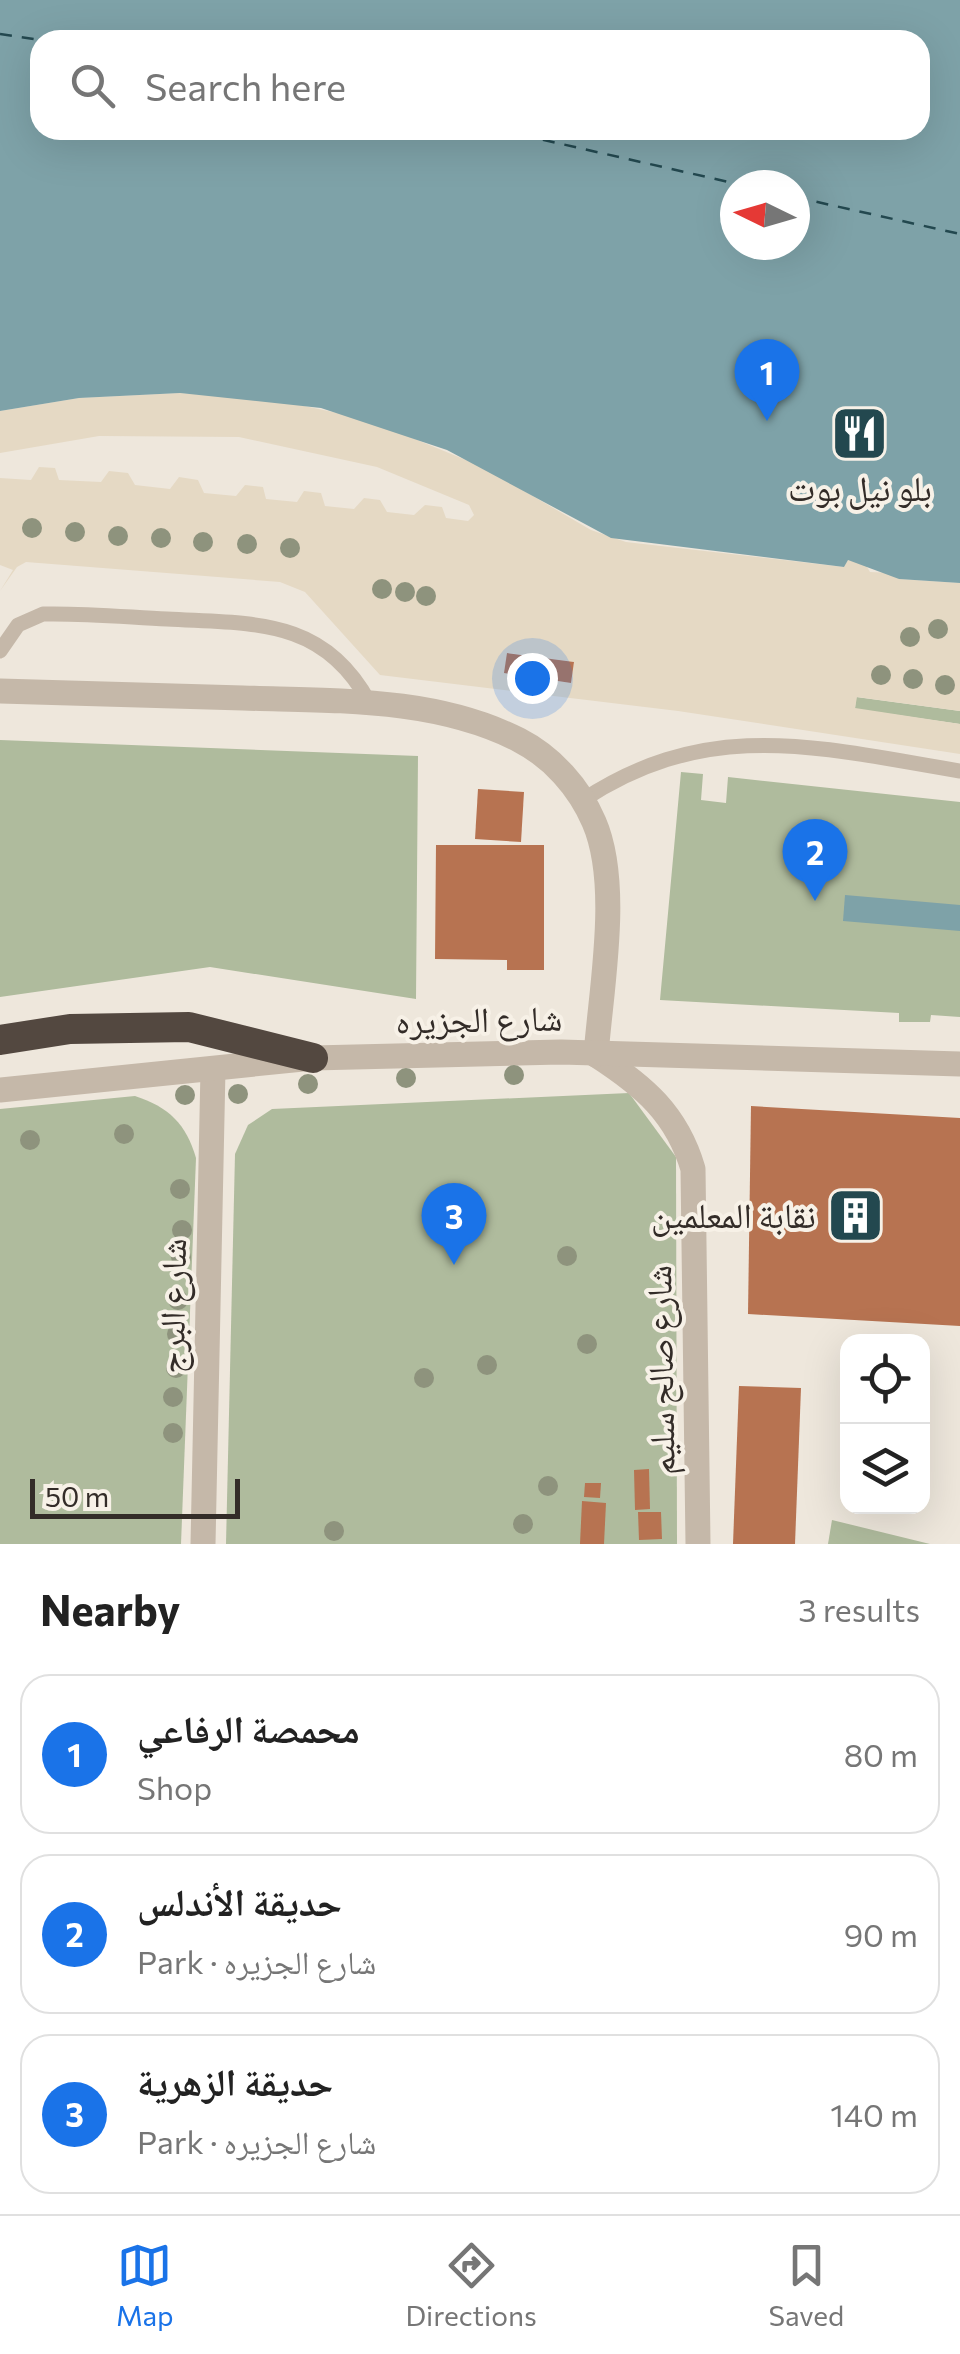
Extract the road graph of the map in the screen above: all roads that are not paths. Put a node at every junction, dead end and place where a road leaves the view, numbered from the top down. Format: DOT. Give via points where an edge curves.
graph roads {
  1 [pos="0,650"];
  2 [pos="0,691"];
  3 [pos="369,702"];
  4 [pos="960,771"];
  5 [pos="583,800"];
  6 [pos="0,1040"];
  7 [pos="596,1055"];
  8 [pos="313,1058"];
  9 [pos="960,1064"];
  10 [pos="214,1069"];
  11 [pos="0,1090"];
  12 [pos="203,1544"];
  13 [pos="698,1544"];
  1 -- 3 [label="lane" via="18,625 43,614 272,626 324,648"];
  2 -- 3 [label="street"];
  3 -- 5 [label="street" via="448,716 517,739 553,764"];
  4 -- 5 [label="lane" via="801,745 721,745 639,768"];
  5 -- 7 [label="street" via="606,872"];
  6 -- 8 [label="highway" via="70,1029 189,1026"];
  7 -- 8 [label="street, شارع الجزيره"];
  7 -- 9 [label="street, شارع الجزيره"];
  7 -- 13 [label="street, شارع صالح سليم" via="662,1106 683,1135 694,1169"];
  8 -- 10 [label="street, شارع الجزيره"];
  10 -- 11 [label="street, شارع الجزيره"];
  10 -- 12 [label="street, شارع البرج"];
}
